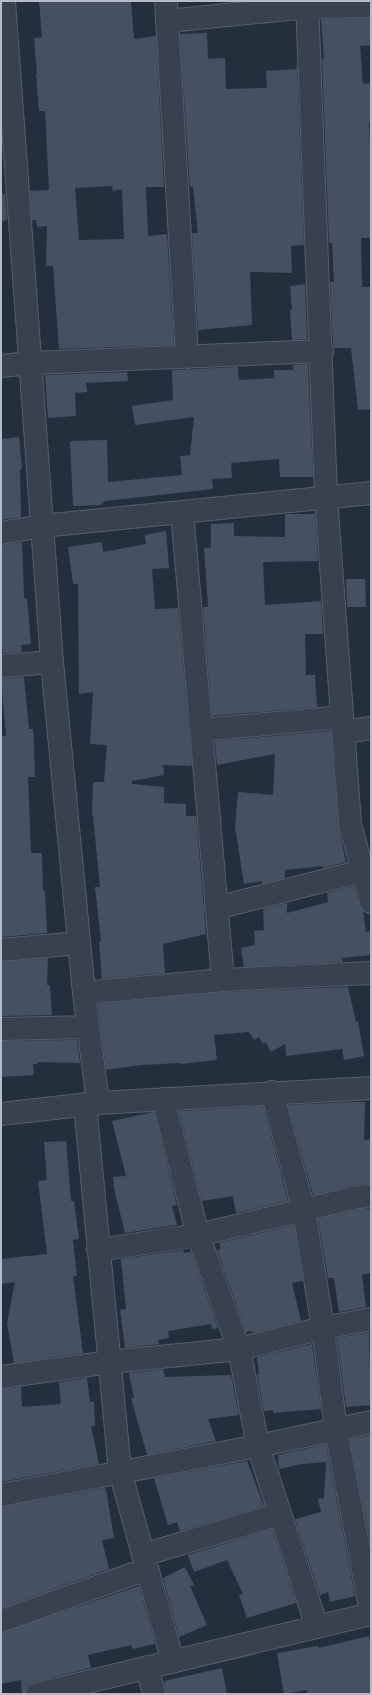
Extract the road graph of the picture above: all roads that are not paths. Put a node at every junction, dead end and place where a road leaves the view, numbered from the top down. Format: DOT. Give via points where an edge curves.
graph roads {
  1 [pos="4,1"];
  2 [pos="307,4"];
  3 [pos="371,6"];
  4 [pos="166,11"];
  5 [pos="322,351"];
  6 [pos="187,357"];
  7 [pos="31,363"];
  8 [pos="1,366"];
  9 [pos="371,493"];
  10 [pos="326,498"];
  11 [pos="182,512"];
  12 [pos="42,526"];
  13 [pos="1,533"];
  14 [pos="52,662"];
  15 [pos="1,666"];
  16 [pos="343,724"];
  17 [pos="371,728"];
  18 [pos="201,730"];
  19 [pos="367,870"];
  20 [pos="371,902"];
  21 [pos="216,908"];
  22 [pos="79,943"];
  23 [pos="1,950"];
  24 [pos="371,973"];
  25 [pos="223,980"];
  26 [pos="84,993"];
  27 [pos="88,1027"];
  28 [pos="1,1029"];
  29 [pos="371,1088"];
  30 [pos="272,1092"];
  31 [pos="163,1099"];
  32 [pos="91,1104"];
  33 [pos="1,1114"];
  34 [pos="371,1196"];
  35 [pos="304,1210"];
  36 [pos="198,1235"];
  37 [pos="98,1250"];
  38 [pos="371,1319"];
  39 [pos="323,1328"];
  40 [pos="239,1349"];
  41 [pos="110,1362"];
  42 [pos="1,1376"];
  43 [pos="371,1422"];
  44 [pos="336,1430"];
  45 [pos="258,1446"];
  46 [pos="120,1471"];
  47 [pos="1,1495"];
  48 [pos="280,1514"];
  49 [pos="145,1562"];
  50 [pos="371,1613"];
  51 [pos="1,1621"];
  52 [pos="317,1627"];
  53 [pos="173,1662"];
  54 [pos="147,1667"];
  55 [pos="97,1687"];
  56 [pos="37,1694"];
  57 [pos="154,1694"];
  1 -- 7 [label="street"];
  2 -- 3 [label="street"];
  2 -- 4 [label="street"];
  2 -- 5 [label="street"];
  4 -- 6 [label="street"];
  5 -- 6 [label="street"];
  5 -- 10 [label="street"];
  6 -- 7 [label="street"];
  7 -- 8 [label="street"];
  7 -- 12 [label="street"];
  9 -- 10 [label="street"];
  10 -- 11 [label="street"];
  10 -- 16 [label="street"];
  11 -- 12 [label="street"];
  11 -- 18 [label="street"];
  12 -- 13 [label="street"];
  12 -- 14 [label="street"];
  14 -- 15 [label="street"];
  14 -- 22 [label="street"];
  16 -- 17 [label="street"];
  16 -- 18 [label="street"];
  16 -- 19 [label="street" via="350,824"];
  18 -- 21 [label="street"];
  19 -- 20 [label="street"];
  19 -- 21 [label="street"];
  21 -- 25 [label="street"];
  22 -- 23 [label="street"];
  22 -- 26 [label="street"];
  24 -- 25 [label="street"];
  25 -- 26 [label="street"];
  26 -- 27 [label="street"];
  27 -- 28 [label="street"];
  27 -- 32 [label="street"];
  29 -- 30 [label="street"];
  30 -- 31 [label="street"];
  30 -- 35 [label="street"];
  31 -- 32 [label="street"];
  31 -- 36 [label="street"];
  32 -- 33 [label="street"];
  32 -- 37 [label="street"];
  34 -- 35 [label="street"];
  35 -- 36 [label="street"];
  35 -- 39 [label="street"];
  36 -- 37 [label="street"];
  36 -- 40 [label="street"];
  37 -- 41 [label="street"];
  38 -- 39 [label="street"];
  39 -- 40 [label="street"];
  39 -- 44 [label="street"];
  40 -- 41 [label="street"];
  40 -- 45 [label="street"];
  41 -- 42 [label="street"];
  41 -- 46 [label="street"];
  43 -- 44 [label="street"];
  44 -- 45 [label="street"];
  44 -- 50 [label="street"];
  45 -- 46 [label="street"];
  45 -- 48 [label="street"];
  46 -- 47 [label="street"];
  46 -- 49 [label="street"];
  48 -- 49 [label="street"];
  48 -- 52 [label="street"];
  49 -- 51 [label="street"];
  49 -- 53 [label="street"];
  50 -- 52 [label="street"];
  52 -- 53 [label="street"];
  53 -- 54 [label="street"];
  54 -- 55 [label="street"];
  54 -- 57 [label="street"];
  55 -- 56 [label="street"];
}
